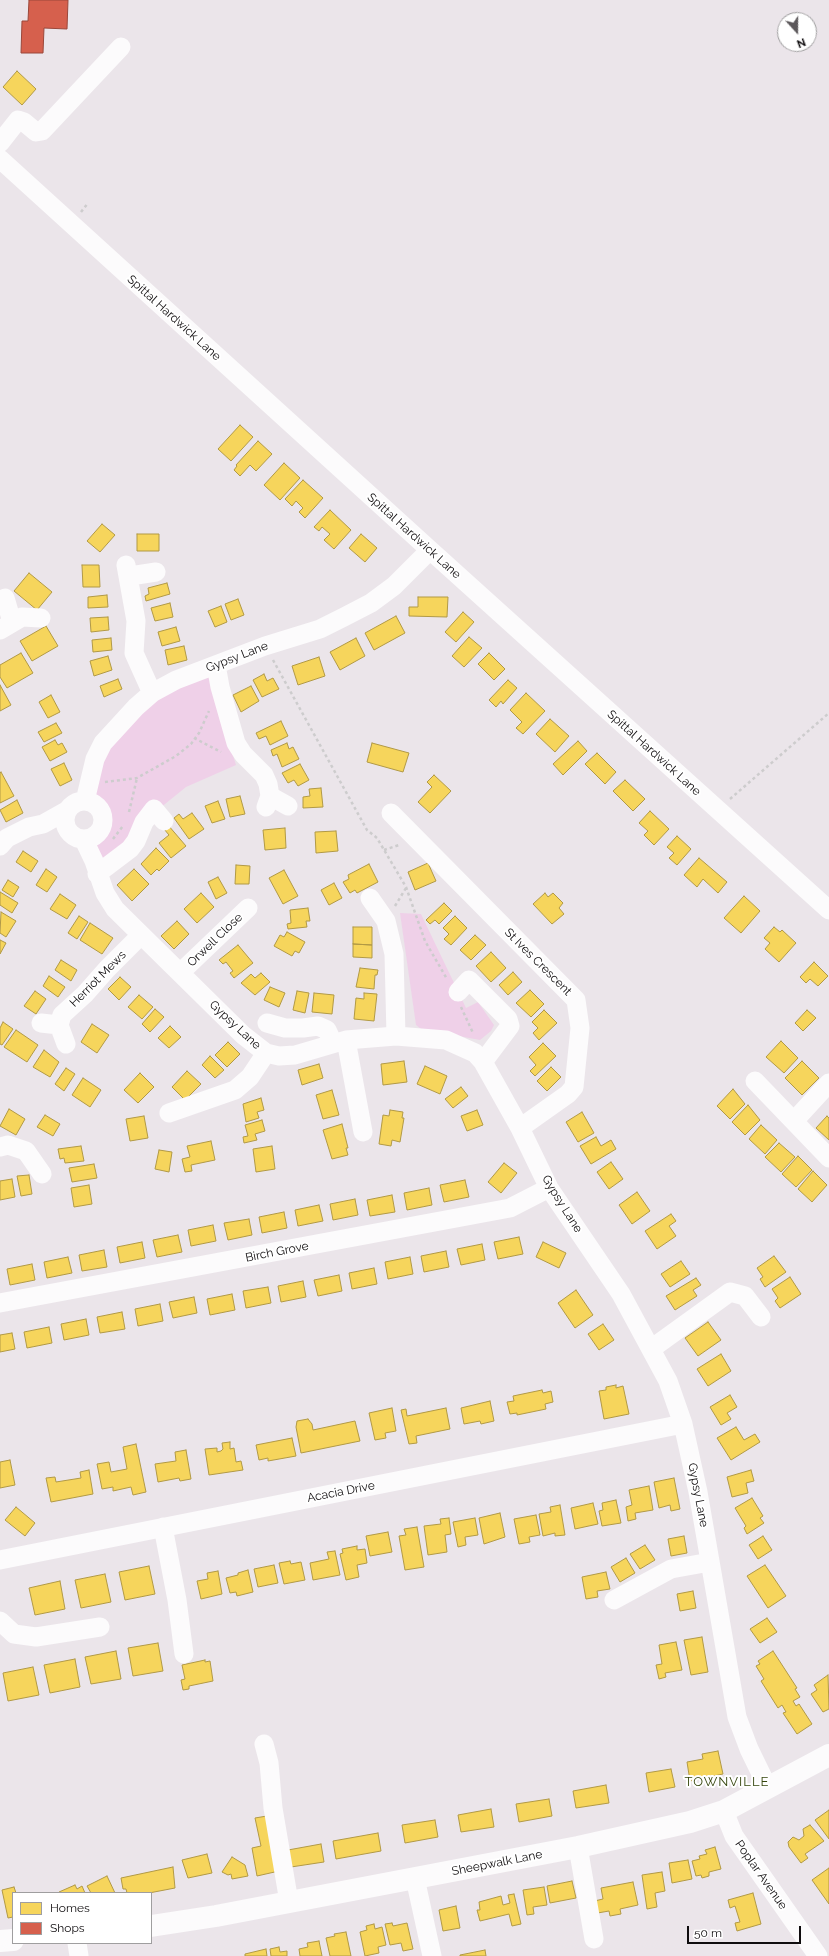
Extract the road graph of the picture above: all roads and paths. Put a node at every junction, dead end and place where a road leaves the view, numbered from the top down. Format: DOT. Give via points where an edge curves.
graph roads {
  1 [pos="120,47"];
  2 [pos="0,143"];
  3 [pos="0,159"];
  4 [pos="430,550"];
  5 [pos="156,572"];
  6 [pos="5,598"];
  7 [pos="41,618"];
  8 [pos="6,626"];
  9 [pos="265,646"];
  10 [pos="216,665"];
  11 [pos="222,693"];
  12 [pos="152,694"];
  13 [pos="829,713"];
  14 [pos="194,738"];
  15 [pos="241,751"];
  16 [pos="137,778"];
  17 [pos="87,792"];
  18 [pos="724,804"];
  19 [pos="288,806"];
  20 [pos="391,813"];
  21 [pos="128,816"];
  22 [pos="67,818"];
  23 [pos="164,821"];
  24 [pos="125,822"];
  25 [pos="2,838"];
  26 [pos="94,852"];
  27 [pos="370,898"];
  28 [pos="248,908"];
  29 [pos="829,910"];
  30 [pos="141,935"];
  31 [pos="181,972"];
  32 [pos="455,991"];
  33 [pos="267,1023"];
  34 [pos="396,1036"];
  35 [pos="340,1042"];
  36 [pos="66,1044"];
  37 [pos="266,1053"];
  38 [pos="479,1057"];
  39 [pos="755,1081"];
  40 [pos="829,1083"];
  41 [pos="169,1113"];
  42 [pos="794,1121"];
  43 [pos="520,1128"];
  44 [pos="363,1132"];
  45 [pos="0,1147"];
  46 [pos="829,1158"];
  47 [pos="42,1174"];
  48 [pos="549,1188"];
  49 [pos="0,1303"];
  50 [pos="761,1317"];
  51 [pos="651,1349"];
  52 [pos="683,1424"];
  53 [pos="163,1527"];
  54 [pos="0,1560"];
  55 [pos="710,1562"];
  56 [pos="614,1600"];
  57 [pos="0,1621"];
  58 [pos="100,1627"];
  59 [pos="184,1654"];
  60 [pos="264,1744"];
  61 [pos="829,1756"];
  62 [pos="768,1788"];
  63 [pos="724,1811"];
  64 [pos="578,1847"];
  65 [pos="415,1878"];
  66 [pos="289,1902"];
  67 [pos="152,1926"];
  68 [pos="594,1939"];
  69 [pos="12,1940"];
  70 [pos="0,1941"];
  71 [pos="77,1944"];
  72 [pos="79,1956"];
  73 [pos="432,1956"];
  74 [pos="818,1956"];
  1 -- 2 [label="street" via="42,131 36,132 18,120"];
  3 -- 4 [label="street, Spittal Hardwick Lane"];
  4 -- 9 [label="street, Gypsy Lane" via="394,586 371,603 320,629"];
  4 -- 29 [label="street, Spittal Hardwick Lane"];
  5 -- 12 [label="street" via="128,570 136,621 134,653"];
  6 -- 8 [label="street"];
  7 -- 8 [label="street" via="22,618"];
  9 -- 10 [label="street, Gypsy Lane"];
  9 -- 32 [label="path" via="367,830 377,838 406,888 425,941"];
  10 -- 11 [label="street"];
  10 -- 12 [label="street, Gypsy Lane" via="176,680"];
  11 -- 14 [label="path" via="212,703"];
  11 -- 15 [label="street" via="236,743"];
  12 -- 17 [label="street, Gypsy Lane" via="136,707 103,743 95,759"];
  13 -- 18 [label="path"];
  14 -- 15 [label="path" via="224,753"];
  14 -- 16 [label="path" via="176,756"];
  15 -- 19 [label="street" via="264,775 268,784 268,802"];
  16 -- 17 [label="path"];
  16 -- 21 [label="path"];
  17 -- 22 [label="street" via="73,805"];
  17 -- 26 [label="street" via="103,816 103,826"];
  20 -- 43 [label="street, St Ives Crescent" via="576,1000 580,1028 574,1087"];
  22 -- 25 [label="street" via="30,827"];
  22 -- 26 [label="street" via="73,836"];
  23 -- 26 [label="street" via="154,810 144,822 130,849"];
  24 -- 26 [label="path" via="110,842"];
  26 -- 30 [label="street, Gypsy Lane" via="104,892 115,909"];
  27 -- 34 [label="street" via="386,921 394,954"];
  28 -- 31 [label="street, Orwell Close"];
  30 -- 31 [label="street, Gypsy Lane"];
  30 -- 36 [label="street, Herriot Mews" via="85,994 50,1024"];
  31 -- 37 [label="street, Gypsy Lane" via="243,1035"];
  32 -- 38 [label="path" via="473,1032"];
  32 -- 38 [label="street" via="469,980 508,1019 510,1026"];
  33 -- 35 [label="street" via="286,1028 318,1026 327,1030"];
  34 -- 35 [label="street, Gypsy Lane"];
  34 -- 38 [label="street, Gypsy Lane" via="446,1040"];
  35 -- 37 [label="street, Gypsy Lane" via="295,1055 279,1056"];
  35 -- 44 [label="street"];
  37 -- 41 [label="street" via="250,1077 235,1090"];
  38 -- 43 [label="street, Gypsy Lane"];
  39 -- 42 [label="street"];
  40 -- 42 [label="street"];
  42 -- 46 [label="street"];
  43 -- 48 [label="street, Gypsy Lane"];
  45 -- 47 [label="street" via="8,1145 26,1151"];
  48 -- 49 [label="street, Birch Grove" via="510,1208"];
  48 -- 51 [label="street, Gypsy Lane" via="621,1294"];
  50 -- 51 [label="street" via="745,1296 730,1292"];
  51 -- 52 [label="street, Gypsy Lane" via="668,1381"];
  52 -- 53 [label="street, Acacia Drive"];
  52 -- 55 [label="street, Gypsy Lane"];
  53 -- 54 [label="street, Acacia Drive"];
  53 -- 59 [label="street"];
  55 -- 56 [label="street" via="671,1570"];
  55 -- 62 [label="street, Gypsy Lane" via="737,1717"];
  57 -- 58 [label="street" via="14,1634 36,1637"];
  60 -- 66 [label="street"];
  61 -- 62 [label="main road, Sheepwalk Lane"];
  62 -- 63 [label="main road, Sheepwalk Lane"];
  63 -- 64 [label="main road, Sheepwalk Lane" via="690,1822"];
  63 -- 74 [label="street, Poplar Avenue" via="734,1836"];
  64 -- 65 [label="main road, Sheepwalk Lane"];
  64 -- 68 [label="street"];
  65 -- 66 [label="main road, Sheepwalk Lane"];
  65 -- 73 [label="street"];
  66 -- 67 [label="main road, Sheepwalk Lane"];
  69 -- 70 [label="main road"];
  71 -- 72 [label="street"];
}
